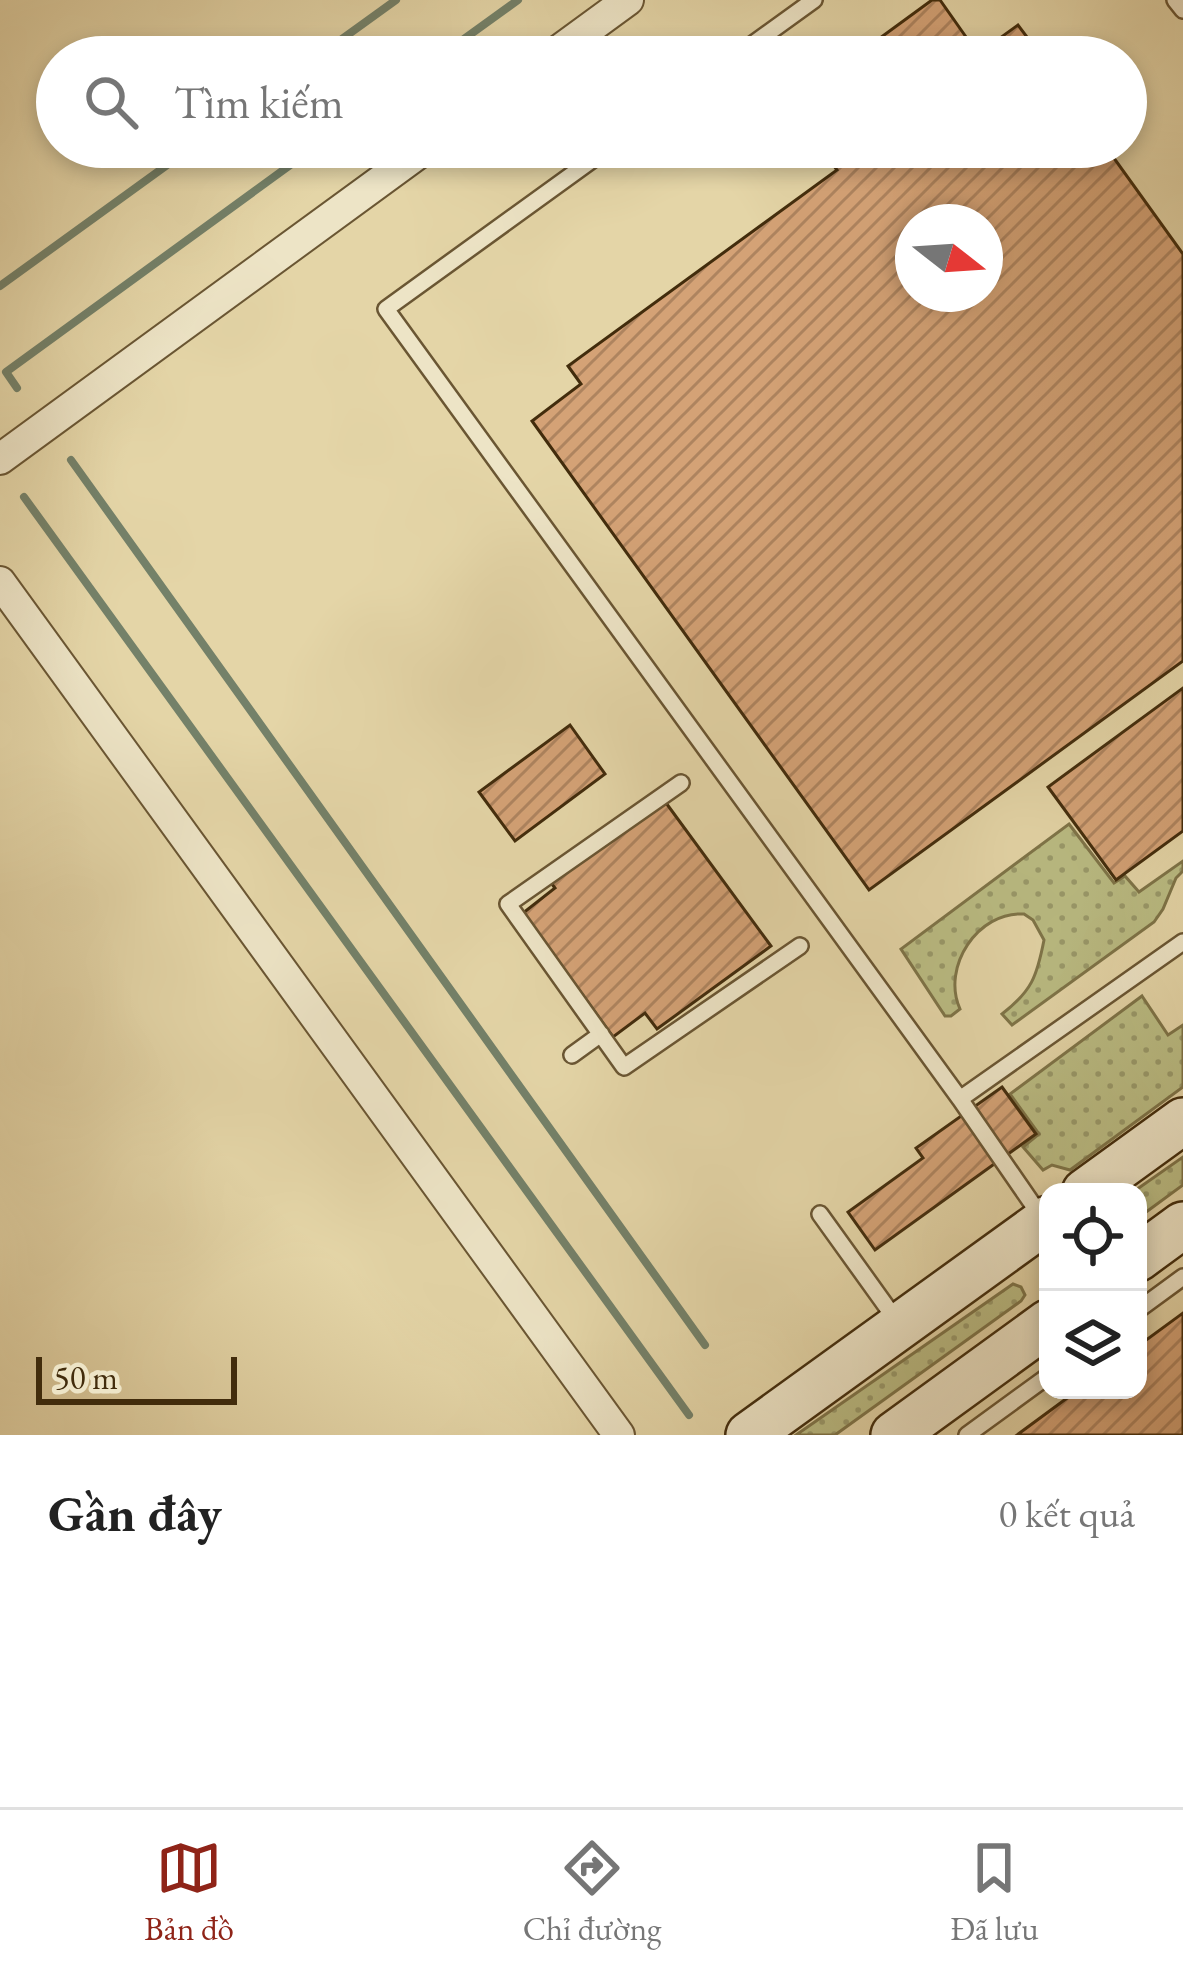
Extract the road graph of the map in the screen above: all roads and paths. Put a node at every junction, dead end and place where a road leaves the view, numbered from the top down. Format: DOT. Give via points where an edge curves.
graph roads {
  1 [pos="628,0"];
  2 [pos="814,0"];
  3 [pos="1175,0"];
  4 [pos="1183,10"];
  5 [pos="579,36"];
  6 [pos="764,36"];
  7 [pos="398,168"];
  8 [pos="581,168"];
  9 [pos="0,459"];
  10 [pos="0,582"];
  11 [pos="681,783"];
  12 [pos="1183,941"];
  13 [pos="800,946"];
  14 [pos="601,1034"];
  15 [pos="572,1054"];
  16 [pos="960,1100"];
  17 [pos="1183,1121"];
  18 [pos="1097,1183"];
  19 [pos="1039,1211"];
  20 [pos="820,1214"];
  21 [pos="1183,1226"];
  22 [pos="1039,1228"];
  23 [pos="1147,1252"];
  24 [pos="1183,1277"];
  25 [pos="1147,1303"];
  26 [pos="900,1326"];
  27 [pos="1039,1330"];
  28 [pos="1039,1383"];
  29 [pos="619,1435"];
  30 [pos="749,1435"];
  31 [pos="894,1435"];
  32 [pos="967,1435"];
  1 -- 5 [label="street"];
  2 -- 6 [label="lane"];
  3 -- 4 [label="lane"];
  7 -- 9 [label="street"];
  8 -- 16 [label="lane" via="386,309"];
  10 -- 29 [label="street"];
  11 -- 14 [label="lane" via="508,904"];
  12 -- 16 [label="lane"];
  13 -- 14 [label="lane" via="624,1067"];
  14 -- 15 [label="lane"];
  16 -- 19 [label="lane"];
  17 -- 18 [label="street"];
  20 -- 26 [label="lane"];
  21 -- 23 [label="street"];
  22 -- 26 [label="street"];
  24 -- 25 [label="lane"];
  26 -- 30 [label="street"];
  27 -- 31 [label="street"];
  28 -- 32 [label="lane"];
}
